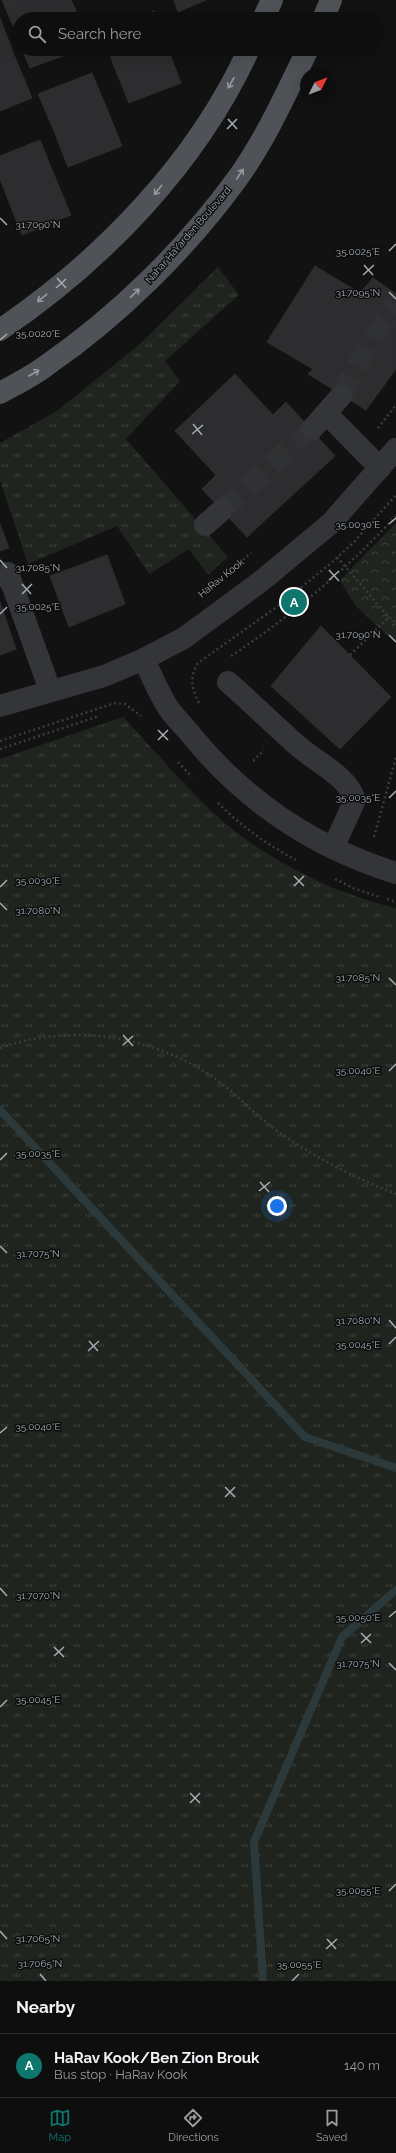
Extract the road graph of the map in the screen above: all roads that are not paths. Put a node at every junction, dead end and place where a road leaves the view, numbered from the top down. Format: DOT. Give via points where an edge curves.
graph roads {
  1 [pos="272,0"];
  2 [pos="331,0"];
  3 [pos="266,12"];
  4 [pos="326,12"];
  5 [pos="245,56"];
  6 [pos="305,56"];
  7 [pos="0,330"];
  8 [pos="0,393"];
  9 [pos="341,396"];
  10 [pos="396,449"];
  11 [pos="380,468"];
  12 [pos="222,510"];
  13 [pos="205,525"];
  14 [pos="0,576"];
  15 [pos="144,660"];
  16 [pos="228,682"];
  17 [pos="50,690"];
  18 [pos="0,706"];
  19 [pos="333,848"];
  20 [pos="396,873"];
  1 -- 3 [label="main road"];
  2 -- 4 [label="main road"];
  5 -- 7 [label="main road, one-way" via="189,152 148,202 88,260"];
  8 -- 6 [label="main road, Nahar HaYarden Boulevard, one-way" via="46,366 98,328 147,282 198,227 237,179 271,126"];
  9 -- 11 [label="street" via="319,421 360,449"];
  10 -- 11 [label="street"];
  11 -- 15 [label="street" via="331,523 265,578 184,638"];
  12 -- 13 [label="street"];
  14 -- 17 [label="street" via="8,573"];
  15 -- 17 [label="street" via="104,676"];
  15 -- 19 [label="street" via="167,706 209,755 252,798 305,834"];
  16 -- 19 [label="street" via="298,746 345,782 352,791 355,800"];
  17 -- 18 [label="street"];
  19 -- 20 [label="street" via="364,863"];
}
